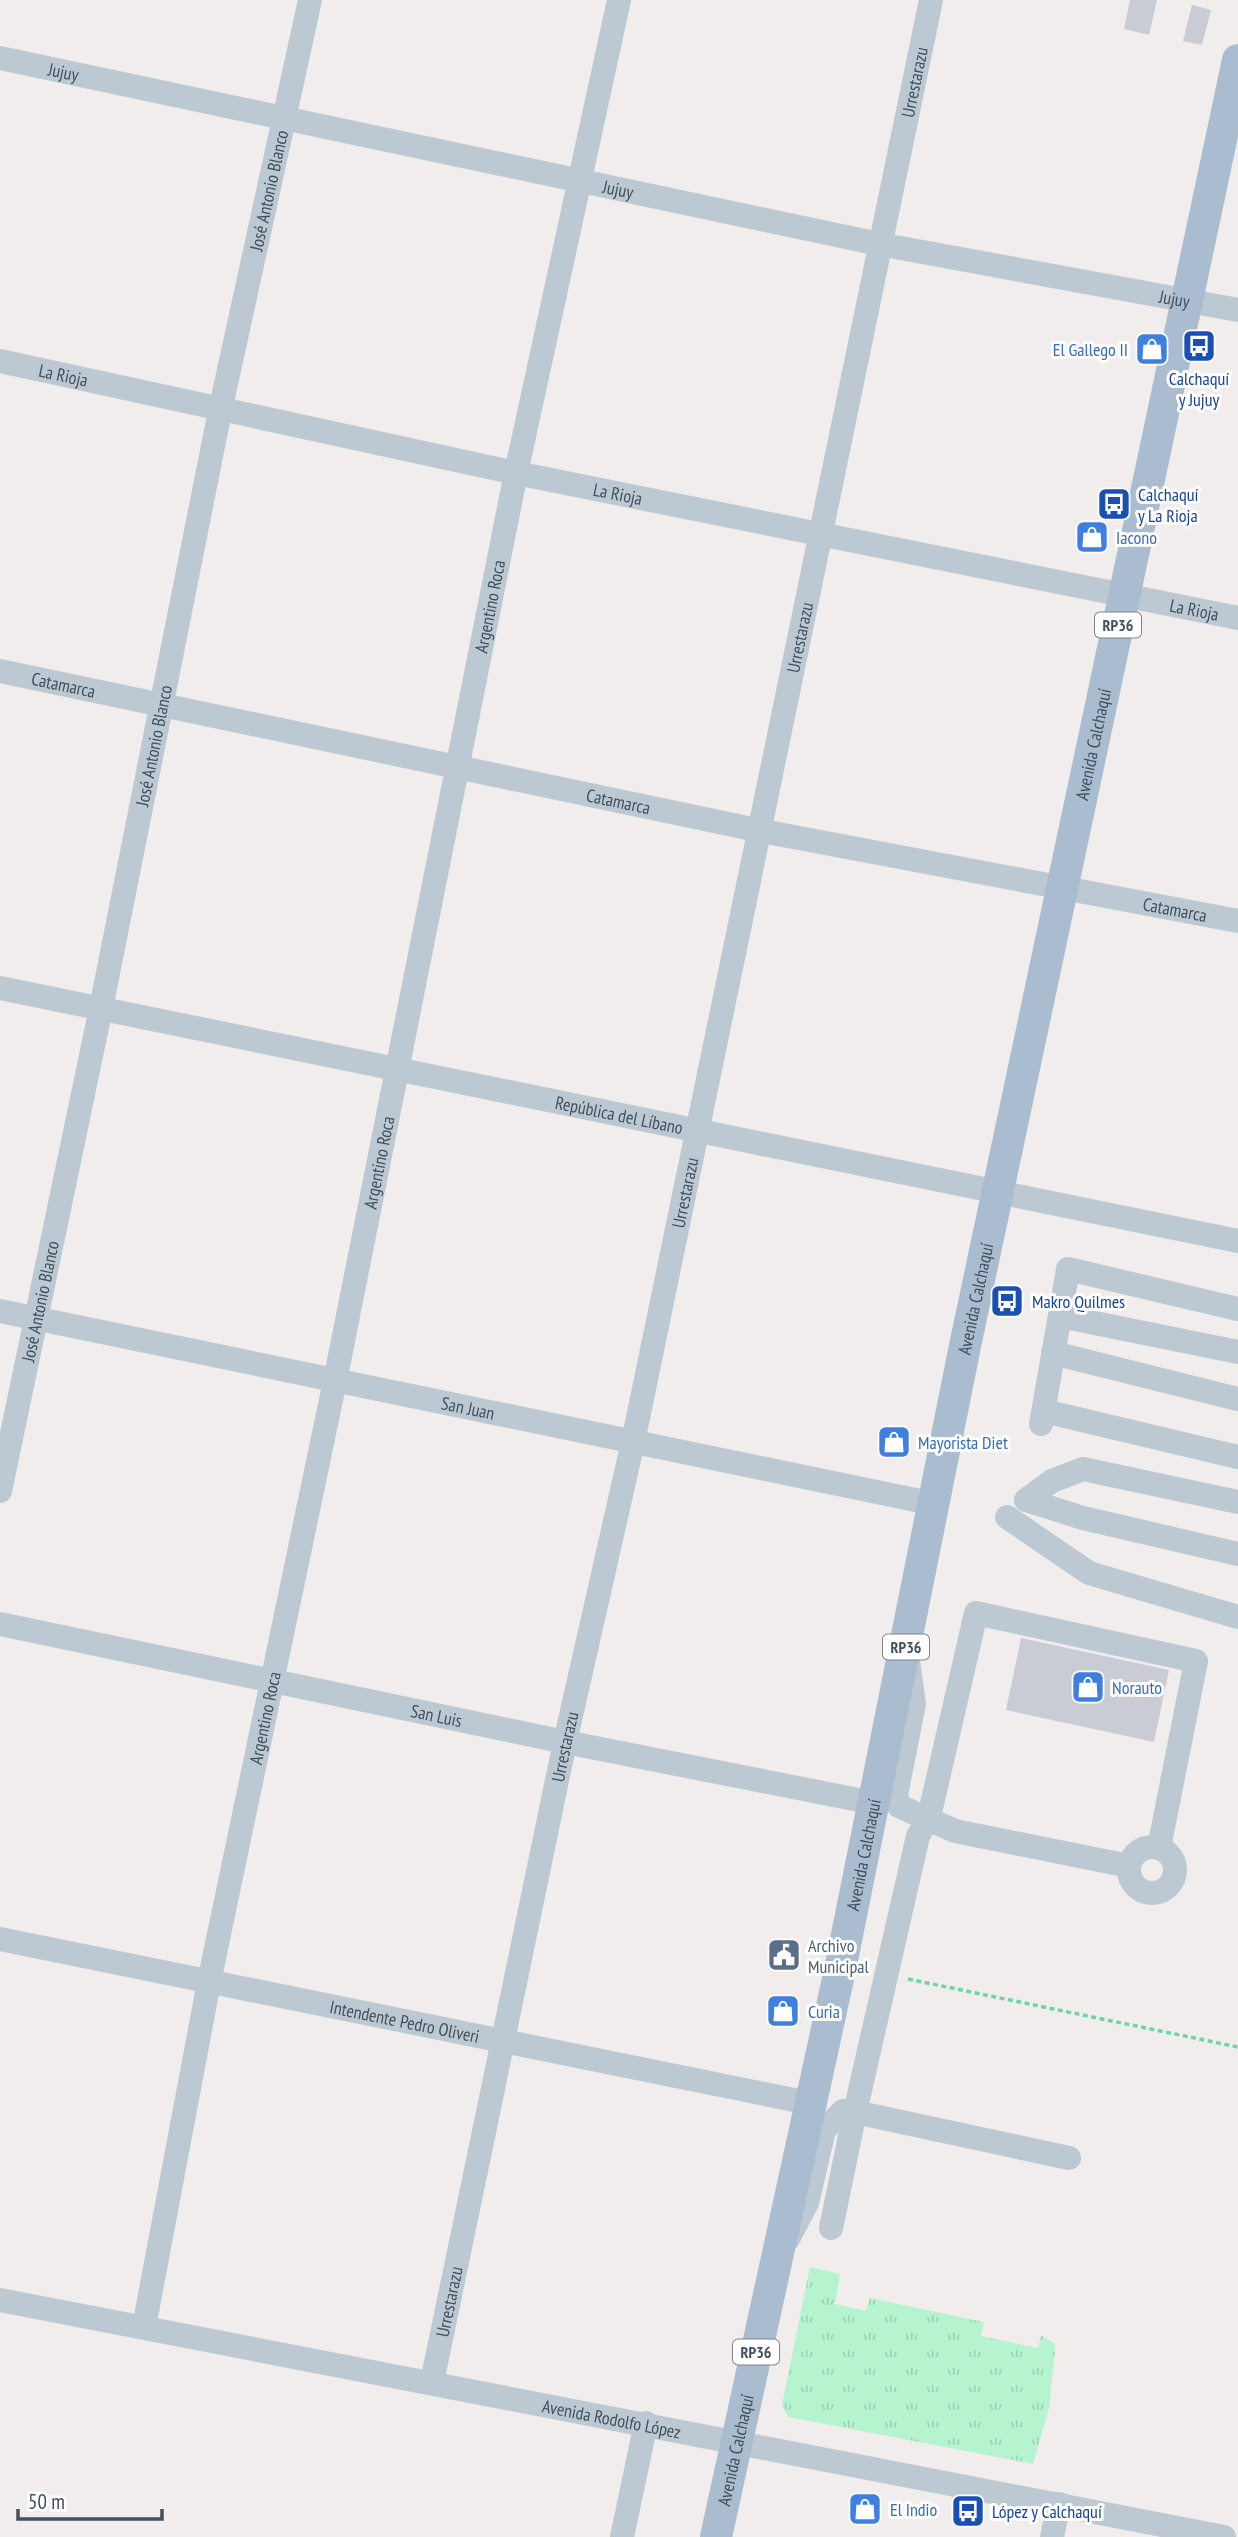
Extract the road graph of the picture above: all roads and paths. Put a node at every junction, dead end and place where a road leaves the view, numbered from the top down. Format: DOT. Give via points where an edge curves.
graph roads {
  1 [pos="310,0"];
  2 [pos="619,0"];
  3 [pos="931,0"];
  4 [pos="0,58"];
  5 [pos="1238,60"];
  6 [pos="286,118"];
  7 [pos="580,180"];
  8 [pos="880,244"];
  9 [pos="1188,302"];
  10 [pos="1238,310"];
  11 [pos="0,361"];
  12 [pos="220,411"];
  13 [pos="516,473"];
  14 [pos="820,533"];
  15 [pos="1123,597"];
  16 [pos="1238,618"];
  17 [pos="0,671"];
  18 [pos="162,705"];
  19 [pos="457,768"];
  20 [pos="757,830"];
  21 [pos="1064,890"];
  22 [pos="1238,921"];
  23 [pos="0,988"];
  24 [pos="101,1008"];
  25 [pos="397,1070"];
  26 [pos="695,1131"];
  27 [pos="1000,1191"];
  28 [pos="1238,1241"];
  29 [pos="1238,1310"];
  30 [pos="0,1311"];
  31 [pos="1060,1317"];
  32 [pos="38,1319"];
  33 [pos="1238,1352"];
  34 [pos="1053,1353"];
  35 [pos="335,1381"];
  36 [pos="1238,1399"];
  37 [pos="633,1442"];
  38 [pos="1238,1457"];
  39 [pos="0,1491"];
  40 [pos="1238,1502"];
  41 [pos="935,1504"];
  42 [pos="1007,1517"];
  43 [pos="1238,1555"];
  44 [pos="1238,1617"];
  45 [pos="0,1624"];
  46 [pos="906,1645"];
  47 [pos="270,1679"];
  48 [pos="565,1742"];
  49 [pos="874,1803"];
  50 [pos="929,1817"];
  51 [pos="1159,1848"];
  52 [pos="1129,1866"];
  53 [pos="0,1938"];
  54 [pos="887,1975"];
  55 [pos="209,1982"];
  56 [pos="502,2042"];
  57 [pos="1238,2047"];
  58 [pos="809,2103"];
  59 [pos="855,2112"];
  60 [pos="1069,2158"];
  61 [pos="831,2228"];
  62 [pos="774,2264"];
  63 [pos="0,2300"];
  64 [pos="144,2327"];
  65 [pos="432,2382"];
  66 [pos="646,2423"];
  67 [pos="738,2440"];
  68 [pos="1059,2504"];
  69 [pos="622,2537"];
  70 [pos="716,2537"];
  71 [pos="1052,2537"];
  72 [pos="1224,2537"];
  1 -- 6 [label="street, José Antonio Blanco"];
  2 -- 7 [label="street, Argentino Roca"];
  3 -- 8 [label="street, Urrestarazu"];
  4 -- 6 [label="street, Jujuy"];
  5 -- 9 [label="main road, Avenida Calchaquí / RP36"];
  6 -- 7 [label="street, Jujuy"];
  6 -- 12 [label="street, José Antonio Blanco"];
  7 -- 8 [label="street, Jujuy"];
  7 -- 13 [label="street, Argentino Roca"];
  8 -- 9 [label="street, Jujuy"];
  8 -- 14 [label="street, Urrestarazu"];
  9 -- 10 [label="street, Jujuy"];
  9 -- 15 [label="main road, Avenida Calchaquí / RP36"];
  11 -- 12 [label="street, La Rioja"];
  12 -- 13 [label="street, La Rioja"];
  12 -- 18 [label="street, José Antonio Blanco"];
  13 -- 14 [label="street, La Rioja"];
  13 -- 19 [label="street, Argentino Roca"];
  14 -- 15 [label="street, La Rioja"];
  14 -- 20 [label="street, Urrestarazu"];
  15 -- 16 [label="street, La Rioja"];
  15 -- 21 [label="main road, Avenida Calchaquí / RP36"];
  17 -- 18 [label="street, Catamarca"];
  18 -- 19 [label="street, Catamarca"];
  18 -- 24 [label="street, José Antonio Blanco"];
  19 -- 20 [label="street, Catamarca"];
  19 -- 25 [label="street, Argentino Roca"];
  20 -- 21 [label="street, Catamarca"];
  20 -- 26 [label="street, Urrestarazu"];
  21 -- 22 [label="street, Catamarca"];
  21 -- 27 [label="main road, Avenida Calchaquí / RP36"];
  23 -- 24 [label="street, República del Líbano"];
  24 -- 25 [label="street, República del Líbano"];
  24 -- 32 [label="street, José Antonio Blanco"];
  25 -- 26 [label="street, República del Líbano"];
  25 -- 35 [label="street, Argentino Roca"];
  26 -- 27 [label="street, República del Líbano"];
  26 -- 37 [label="street, Urrestarazu"];
  27 -- 28 [label="street, República del Líbano"];
  27 -- 41 [label="main road, Avenida Calchaquí / RP36"];
  29 -- 31 [label="street" via="1068,1269"];
  30 -- 32 [label="street, San Juan"];
  31 -- 33 [label="street"];
  31 -- 34 [label="street"];
  32 -- 35 [label="street, San Juan"];
  32 -- 39 [label="street, José Antonio Blanco"];
  34 -- 36 [label="street"];
  34 -- 38 [label="street" via="1042,1418"];
  35 -- 37 [label="street, San Juan"];
  35 -- 47 [label="street, Argentino Roca"];
  37 -- 41 [label="street, San Juan"];
  37 -- 48 [label="street, Urrestarazu"];
  40 -- 43 [label="street" via="1083,1469 1052,1480 1026,1500"];
  41 -- 46 [label="main road, Avenida Calchaquí / RP36"];
  42 -- 44 [label="street" via="1089,1573"];
  45 -- 47 [label="street, San Luis"];
  46 -- 49 [label="main road, Avenida Calchaquí / RP36"];
  46 -- 50 [label="street" via="914,1704 895,1795 899,1806"];
  47 -- 48 [label="street, San Luis"];
  47 -- 55 [label="street, Argentino Roca"];
  48 -- 49 [label="street, San Luis"];
  48 -- 56 [label="street, Urrestarazu"];
  49 -- 58 [label="main road, Avenida Calchaquí / RP36"];
  50 -- 51 [label="street" via="976,1613 1196,1661"];
  50 -- 52 [label="street" via="955,1831"];
  50 -- 54 [label="street" via="918,1836"];
  51 -- 52 [label="street" via="1137,1853"];
  51 -- 52 [label="street" via="1174,1863 1174,1878 1166,1888 1154,1893 1141,1891 1131,1880"];
  53 -- 55 [label="street, Intendente Pedro Oliveri"];
  54 -- 57 [label="path"];
  54 -- 59 [label="street"];
  55 -- 56 [label="street, Intendente Pedro Oliveri"];
  55 -- 64 [label="street, Argentino Roca"];
  56 -- 58 [label="street, Intendente Pedro Oliveri"];
  56 -- 65 [label="street, Urrestarazu"];
  58 -- 62 [label="main road, Avenida Calchaquí / RP36"];
  59 -- 60 [label="street"];
  59 -- 61 [label="street"];
  59 -- 62 [label="street" via="842,2111 824,2130 807,2203"];
  62 -- 67 [label="main road, Avenida Calchaquí / RP36"];
  63 -- 64 [label="street, Avenida Rodolfo López"];
  64 -- 65 [label="street, Avenida Rodolfo López"];
  65 -- 66 [label="street, Avenida Rodolfo López"];
  66 -- 67 [label="street, Avenida Rodolfo López"];
  66 -- 69 [label="street"];
  67 -- 68 [label="street, Avenida Rodolfo López"];
  67 -- 70 [label="main road, Avenida Calchaquí / RP36"];
  68 -- 71 [label="street"];
  68 -- 72 [label="street, Avenida Rodolfo López"];
}
